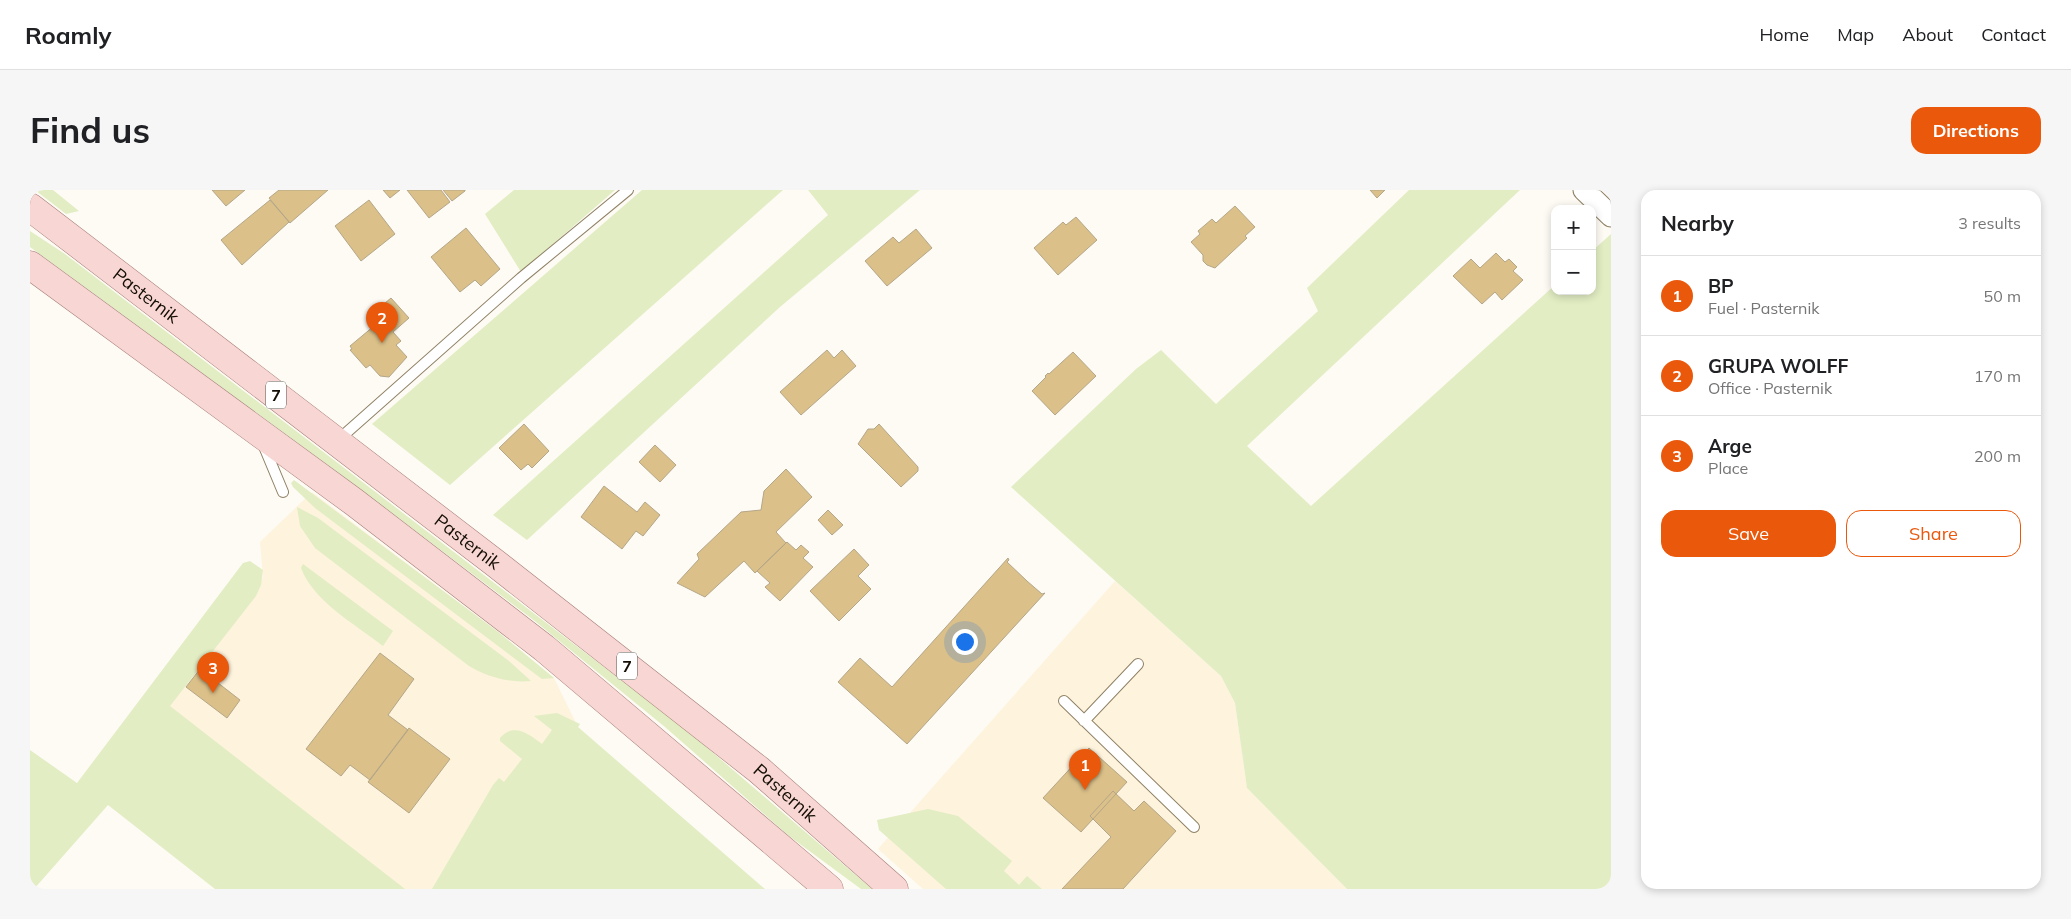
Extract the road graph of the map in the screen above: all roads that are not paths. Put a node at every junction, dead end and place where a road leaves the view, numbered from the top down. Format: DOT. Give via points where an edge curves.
graph roads {
  1 [pos="628,190"];
  2 [pos="1584,190"];
  3 [pos="30,207"];
  4 [pos="1611,216"];
  5 [pos="30,265"];
  6 [pos="258,434"];
  7 [pos="336,442"];
  8 [pos="283,492"];
  9 [pos="1138,664"];
  10 [pos="1064,701"];
  11 [pos="1084,721"];
  12 [pos="1194,827"];
  13 [pos="829,889"];
  14 [pos="894,889"];
  1 -- 7 [label="lane" via="521,278"];
  2 -- 4 [label="street"];
  3 -- 7 [label="main road, Pasternik / 7"];
  5 -- 6 [label="main road, Pasternik / 7"];
  6 -- 8 [label="lane"];
  6 -- 13 [label="main road, Pasternik / 7" via="354,502 544,648"];
  7 -- 14 [label="main road, Pasternik / 7" via="759,770"];
  9 -- 11 [label="lane"];
  10 -- 11 [label="lane"];
  11 -- 12 [label="lane"];
}
